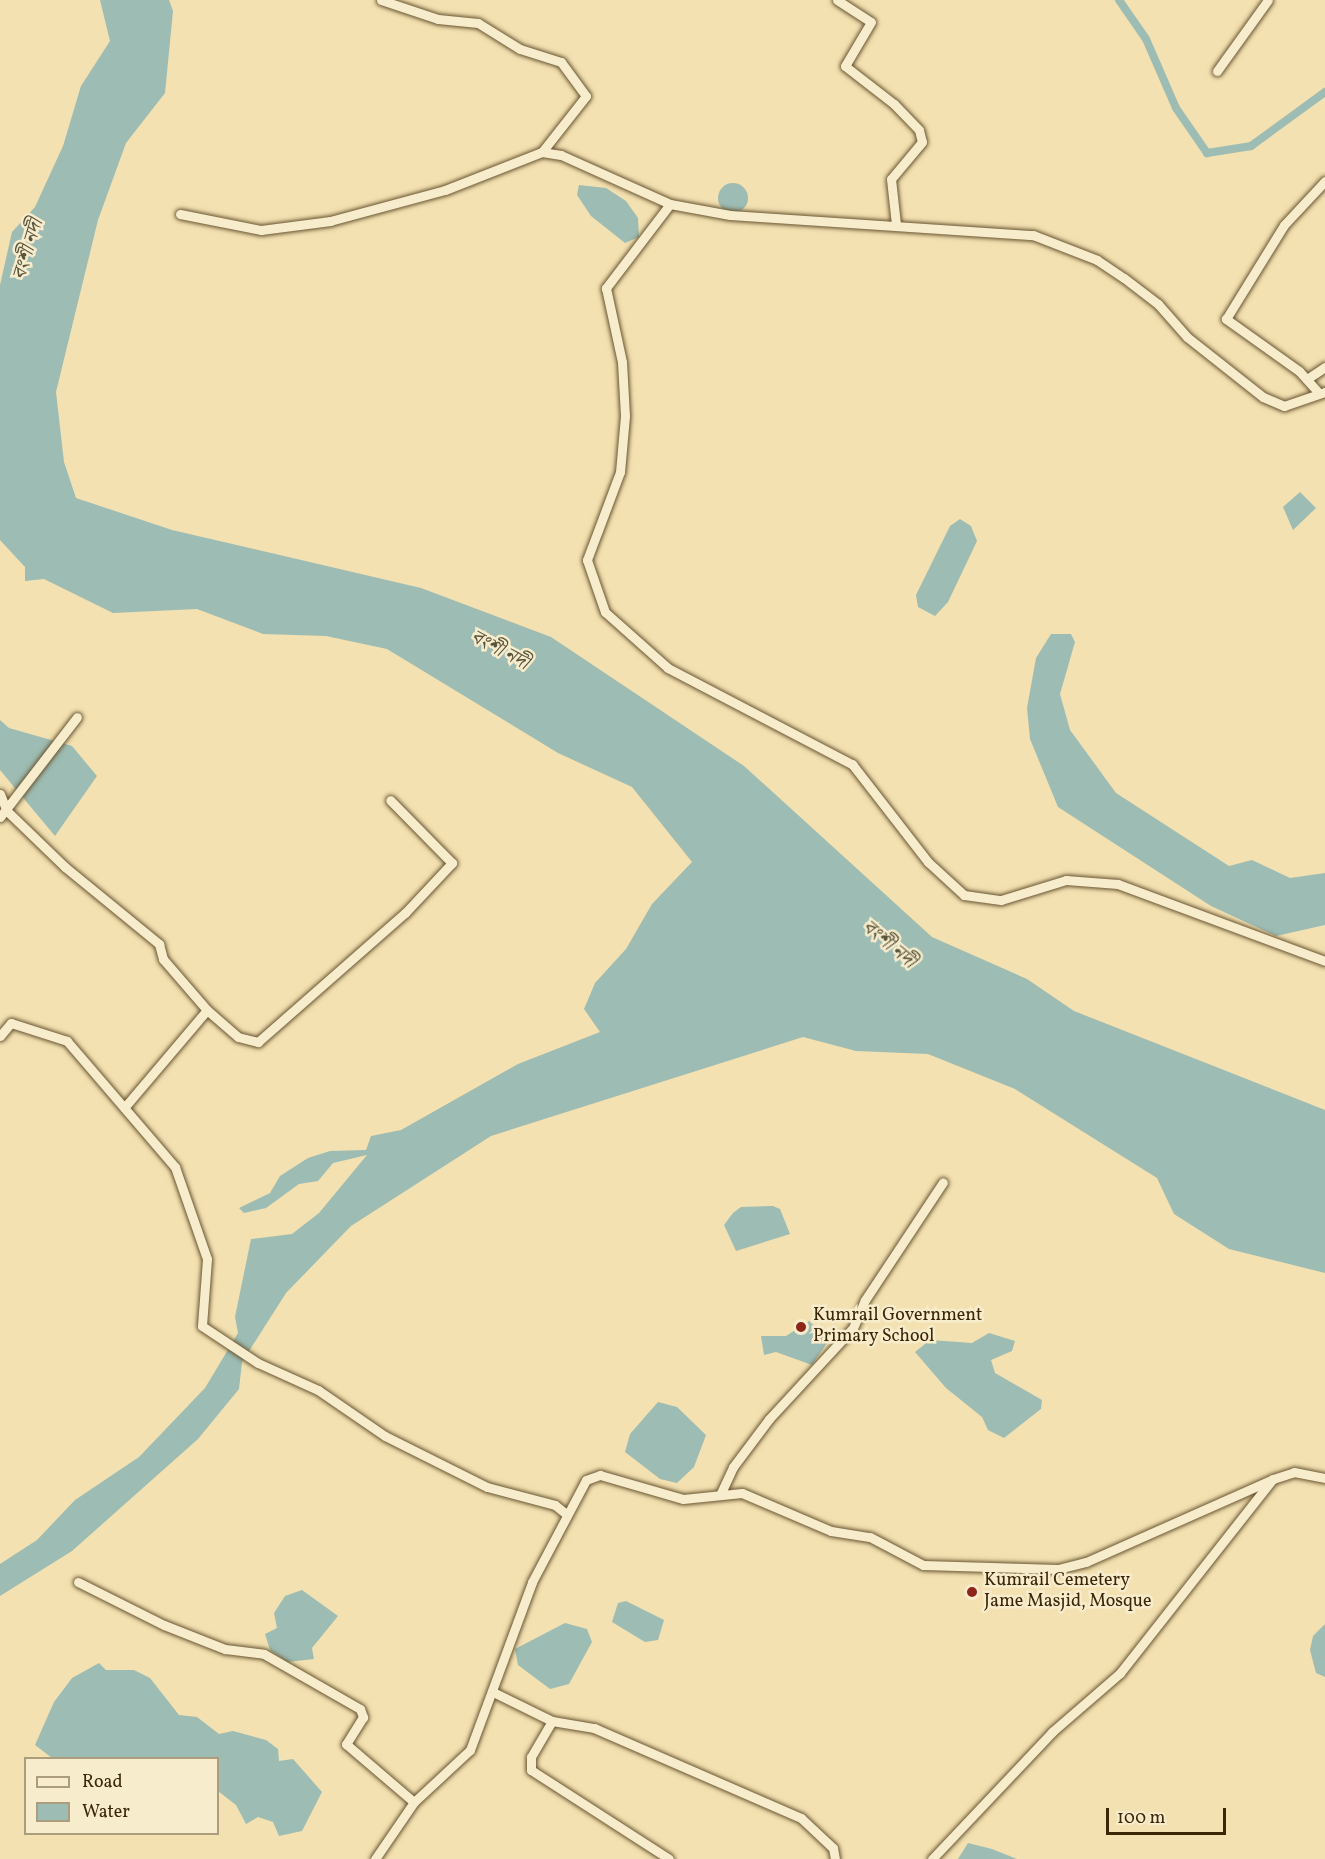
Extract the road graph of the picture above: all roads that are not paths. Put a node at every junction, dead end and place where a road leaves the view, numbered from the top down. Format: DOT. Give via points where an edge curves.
graph roads {
  1 [pos="381,0"];
  2 [pos="837,0"];
  3 [pos="1268,0"];
  4 [pos="1217,71"];
  5 [pos="542,152"];
  6 [pos="1325,181"];
  7 [pos="670,204"];
  8 [pos="180,214"];
  9 [pos="896,224"];
  10 [pos="1325,367"];
  11 [pos="1306,379"];
  12 [pos="1322,392"];
  13 [pos="77,717"];
  14 [pos="0,794"];
  15 [pos="390,800"];
  16 [pos="3,814"];
  17 [pos="1325,962"];
  18 [pos="207,1010"];
  19 [pos="0,1036"];
  20 [pos="124,1108"];
  21 [pos="943,1182"];
  22 [pos="1325,1478"];
  23 [pos="1273,1479"];
  24 [pos="720,1495"];
  25 [pos="566,1514"];
  26 [pos="78,1582"];
  27 [pos="493,1692"];
  28 [pos="552,1721"];
  29 [pos="414,1802"];
  30 [pos="375,1859"];
  31 [pos="669,1859"];
  32 [pos="835,1859"];
  33 [pos="932,1859"];
  1 -- 5 [label="street" via="438,19 477,23 520,49 561,62 586,96"];
  2 -- 9 [label="street" via="871,21 845,66 894,104 919,130 922,142 891,179"];
  3 -- 4 [label="street"];
  5 -- 7 [label="street" via="561,155"];
  5 -- 8 [label="street" via="445,190 330,221 261,230 228,228"];
  6 -- 11 [label="street" via="1284,225 1226,319"];
  7 -- 9 [label="street" via="730,214"];
  7 -- 17 [label="street" via="606,288 621,362 625,416 620,472 587,560 605,612 668,668 852,764 928,862 964,895 1001,900 1066,880 1118,884"];
  9 -- 12 [label="street" via="1032,235 1065,245 1133,284 1187,338 1263,397 1284,406"];
  10 -- 11 [label="street"];
  11 -- 12 [label="street"];
  13 -- 16 [label="street"];
  14 -- 16 [label="street"];
  15 -- 18 [label="street" via="452,864 405,913 258,1042 238,1037"];
  16 -- 18 [label="street" via="112,912 159,944 163,959"];
  18 -- 20 [label="street"];
  19 -- 20 [label="street" via="11,1023 67,1041"];
  20 -- 25 [label="street" via="175,1167 186,1192 207,1259 202,1326 258,1363 318,1390 374,1430 487,1487 555,1505"];
  21 -- 24 [label="street" via="865,1300 853,1328 769,1419 733,1467"];
  22 -- 23 [label="street" via="1294,1472"];
  23 -- 24 [label="street" via="1086,1562 1058,1569 923,1565 870,1537 831,1531 742,1493"];
  23 -- 33 [label="street" via="1120,1673 1052,1732"];
  24 -- 25 [label="street" via="682,1498 600,1474 585,1480"];
  25 -- 27 [label="street" via="532,1582"];
  26 -- 29 [label="street" via="164,1625 225,1649 264,1654 360,1709 363,1717 346,1744"];
  27 -- 28 [label="street"];
  27 -- 29 [label="street" via="470,1750"];
  28 -- 31 [label="street" via="531,1757 531,1770"];
  28 -- 32 [label="street" via="594,1728 801,1818 833,1848"];
  29 -- 30 [label="street"];
}
